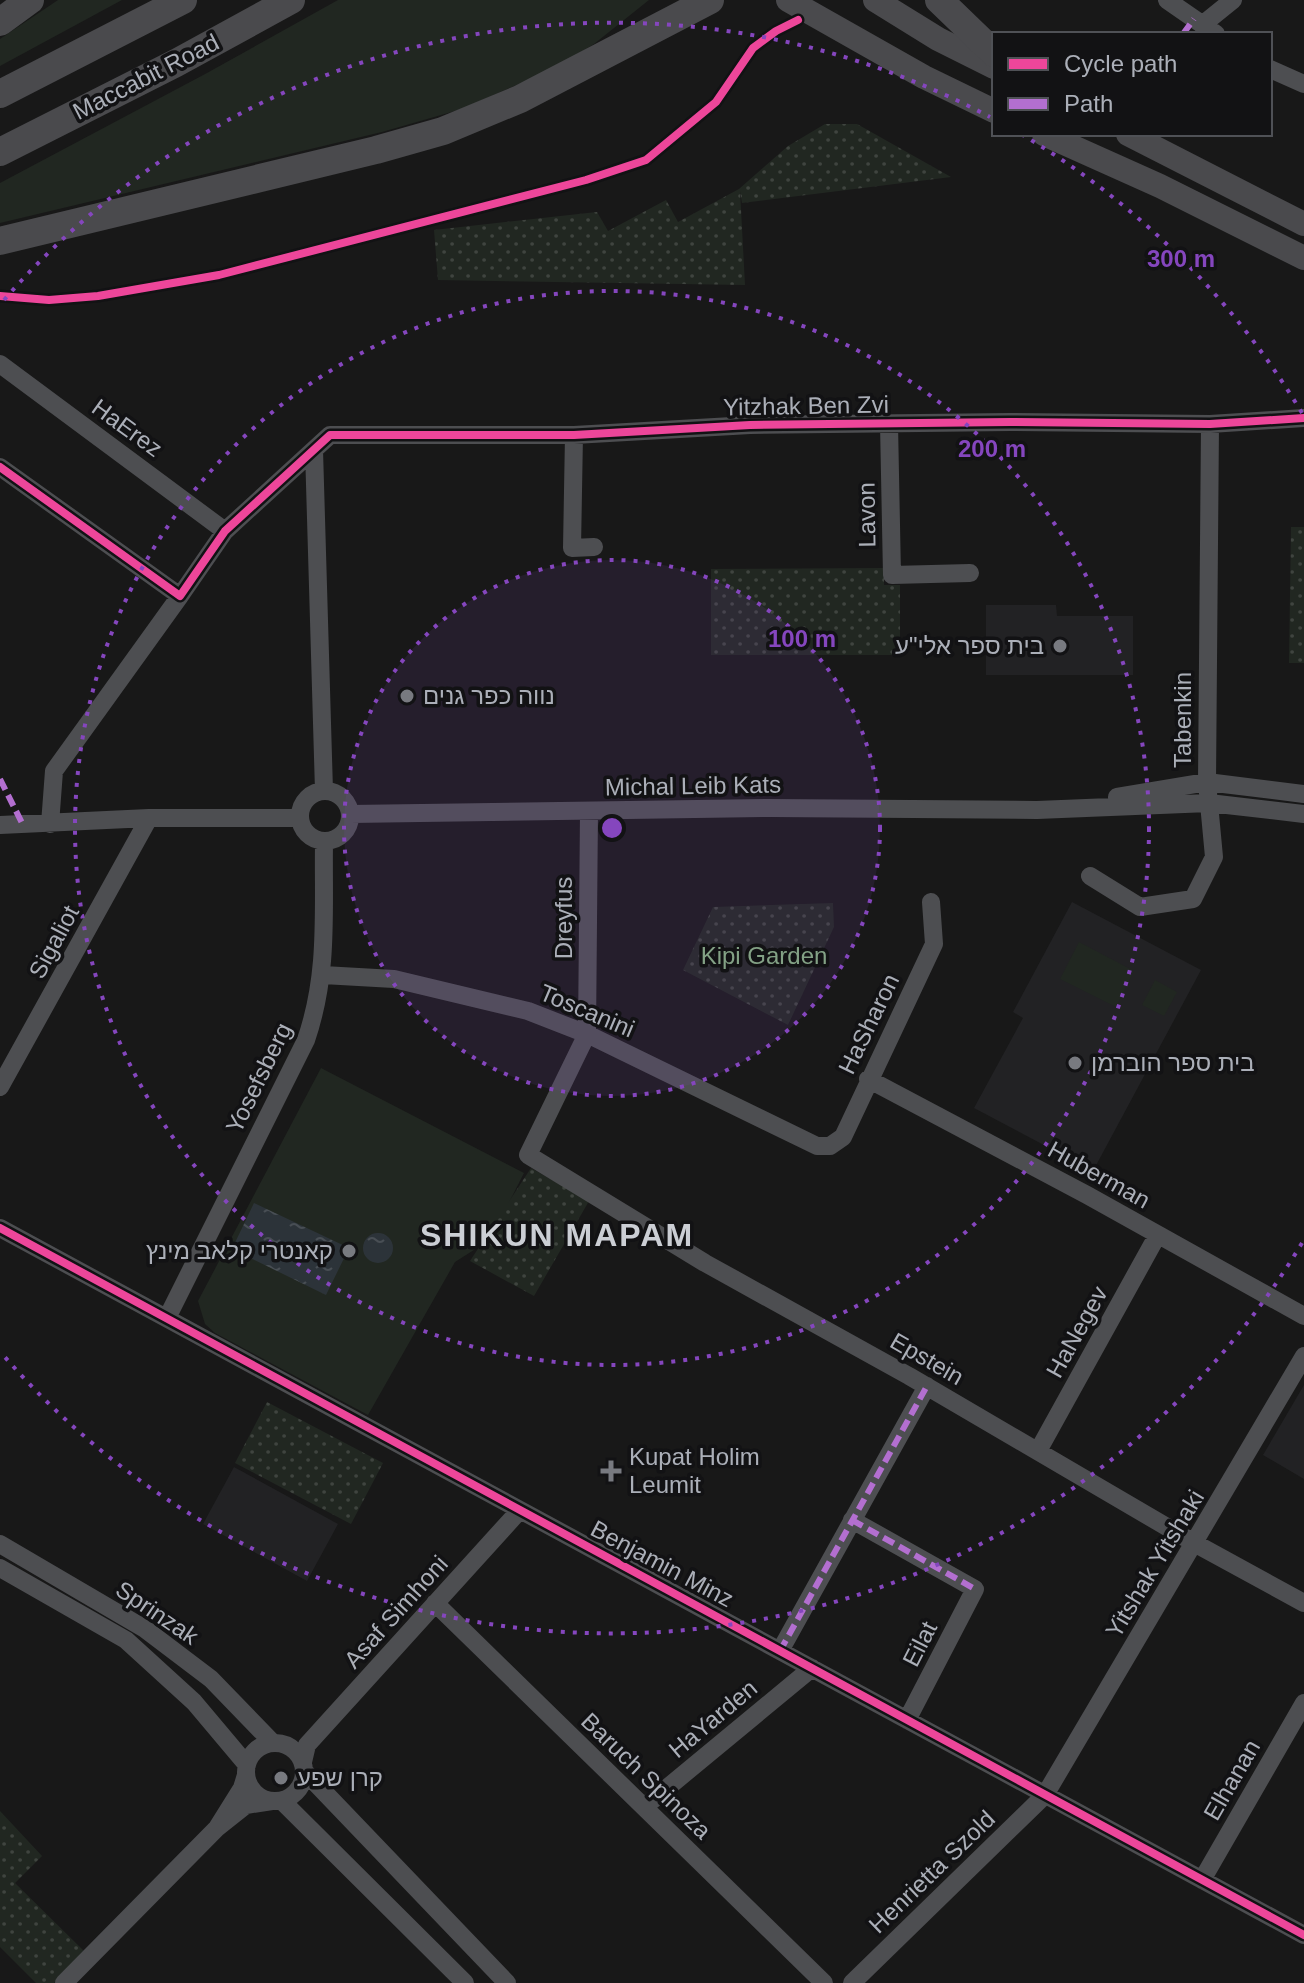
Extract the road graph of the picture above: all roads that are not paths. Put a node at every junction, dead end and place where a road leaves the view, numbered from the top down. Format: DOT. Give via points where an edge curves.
graph roads {
  1 [pos="30,0"];
  2 [pos="183,0"];
  3 [pos="291,0"];
  4 [pos="668,0"];
  5 [pos="710,0"];
  6 [pos="788,0"];
  7 [pos="875,0"];
  8 [pos="939,0"];
  9 [pos="1167,0"];
  10 [pos="1233,0"];
  11 [pos="0,22"];
  12 [pos="1209,29"];
  13 [pos="992,51"];
  14 [pos="580,66"];
  15 [pos="992,66"];
  16 [pos="1272,70"];
  17 [pos="1304,84"];
  18 [pos="0,94"];
  19 [pos="992,110"];
  20 [pos="1048,136"];
  21 [pos="1132,136"];
  22 [pos="0,152"];
  23 [pos="1304,224"];
  24 [pos="0,241"];
  25 [pos="1304,258"];
  26 [pos="0,364"];
  27 [pos="1304,418"];
  28 [pos="889,424"];
  29 [pos="1210,424"];
  30 [pos="574,435"];
  31 [pos="314,450"];
  32 [pos="0,467"];
  33 [pos="225,531"];
  34 [pos="594,547"];
  35 [pos="970,573"];
  36 [pos="180,596"];
  37 [pos="1207,782"];
  38 [pos="324,791"];
  39 [pos="1304,794"];
  40 [pos="1209,803"];
  41 [pos="1037,810"];
  42 [pos="589,811"];
  43 [pos="350,814"];
  44 [pos="1304,814"];
  45 [pos="149,818"];
  46 [pos="299,818"];
  47 [pos="50,824"];
  48 [pos="0,825"];
  49 [pos="324,841"];
  50 [pos="1090,876"];
  51 [pos="931,902"];
  52 [pos="323,975"];
  53 [pos="587,1034"];
  54 [pos="868,1079"];
  55 [pos="0,1087"];
  56 [pos="817,1146"];
  57 [pos="528,1155"];
  58 [pos="0,1228"];
  59 [pos="1157,1236"];
  60 [pos="1304,1316"];
  61 [pos="167,1318"];
  62 [pos="1304,1356"];
  63 [pos="927,1386"];
  64 [pos="1038,1451"];
  65 [pos="520,1510"];
  66 [pos="852,1520"];
  67 [pos="0,1544"];
  68 [pos="1196,1544"];
  69 [pos="0,1568"];
  70 [pos="435,1603"];
  71 [pos="1304,1603"];
  72 [pos="780,1651"];
  73 [pos="812,1668"];
  74 [pos="1304,1703"];
  75 [pos="907,1720"];
  76 [pos="272,1742"];
  77 [pos="302,1757"];
  78 [pos="246,1770"];
  79 [pos="1045,1795"];
  80 [pos="277,1801"];
  81 [pos="644,1807"];
  82 [pos="217,1828"];
  83 [pos="1202,1880"];
  84 [pos="1304,1935"];
  85 [pos="64,1983"];
  86 [pos="465,1983"];
  87 [pos="507,1983"];
  88 [pos="824,1983"];
  89 [pos="852,1983"];
  1 -- 11 [label="highway"];
  2 -- 18 [label="highway"];
  3 -- 22 [label="highway, Maccabit Road"];
  4 -- 14 [label="highway"];
  5 -- 14 [label="highway"];
  6 -- 19 [label="main road"];
  7 -- 15 [label="main road"];
  8 -- 13 [label="highway"];
  9 -- 12 [label="street"];
  10 -- 12 [label="street"];
  14 -- 24 [label="highway" via="491,113 414,140"];
  16 -- 17 [label="street"];
  20 -- 25 [label="main road"];
  21 -- 23 [label="main road"];
  26 -- 33 [label="street, HaErez"];
  27 -- 29 [label="street, Yitzhak Ben Zvi"];
  28 -- 29 [label="street, Yitzhak Ben Zvi"];
  28 -- 30 [label="street, Yitzhak Ben Zvi"];
  28 -- 35 [label="street, Lavon" via="892,575"];
  29 -- 37 [label="street, Tabenkin"];
  30 -- 31 [label="street, Yitzhak Ben Zvi" via="330,435"];
  30 -- 34 [label="street" via="572,548"];
  31 -- 33 [label="street, Yitzhak Ben Zvi"];
  31 -- 38 [label="street"];
  32 -- 36 [label="street"];
  33 -- 36 [label="street, Yitzhak Ben Zvi"];
  36 -- 47 [label="street, Yitzhak Ben Zvi" via="54,771"];
  37 -- 39 [label="street, Michal Leib Kats"];
  37 -- 40 [label="street, Tabenkin"];
  37 -- 41 [label="street, Michal Leib Kats"];
  38 -- 43 [label="street" via="339,795"];
  38 -- 46 [label="street" via="306,799"];
  40 -- 41 [label="street, Michal Leib Kats"];
  40 -- 44 [label="street, Michal Leib Kats"];
  40 -- 50 [label="street, Tabenkin" via="1214,857 1193,899 1140,907"];
  41 -- 42 [label="street, Michal Leib Kats"];
  42 -- 43 [label="street, Michal Leib Kats"];
  42 -- 53 [label="street, Dreyfus"];
  43 -- 49 [label="street" via="340,836"];
  45 -- 46 [label="street"];
  45 -- 47 [label="street"];
  45 -- 55 [label="street, Sigaliot"];
  46 -- 49 [label="street" via="305,832"];
  47 -- 48 [label="street"];
  49 -- 52 [label="street, Yosefsberg"];
  51 -- 54 [label="street, HaSharon" via="934,944"];
  52 -- 53 [label="street, Toscanini" via="394,979 528,1011"];
  52 -- 61 [label="street, Yosefsberg" via="306,1040"];
  53 -- 56 [label="street, Toscanini"];
  53 -- 57 [label="street, Dreyfus"];
  54 -- 56 [label="street, HaSharon" via="843,1137 830,1146"];
  54 -- 59 [label="street, Huberman"];
  57 -- 63 [label="street, Epstein" via="705,1263"];
  58 -- 61 [label="street, Benjamin Minz"];
  59 -- 60 [label="street, Huberman"];
  59 -- 64 [label="street, HaNegev"];
  61 -- 65 [label="street, Benjamin Minz"];
  62 -- 68 [label="street, Yitshak Yitshaki"];
  63 -- 64 [label="street, Epstein"];
  63 -- 66 [label="street"];
  64 -- 68 [label="street, Epstein"];
  65 -- 70 [label="street, Asaf Simhoni"];
  65 -- 72 [label="street, Benjamin Minz"];
  66 -- 72 [label="street"];
  66 -- 75 [label="street, Eilat" via="975,1589"];
  67 -- 76 [label="street, Sprinzak" via="145,1629 211,1679"];
  68 -- 71 [label="street, Epstein"];
  68 -- 79 [label="street, Yitshak Yitshaki"];
  69 -- 78 [label="street, Sprinzak" via="126,1640 194,1702"];
  70 -- 77 [label="street, Asaf Simhoni"];
  70 -- 81 [label="street, Baruch Spinoza"];
  72 -- 73 [label="street, Benjamin Minz"];
  73 -- 75 [label="street, Benjamin Minz"];
  73 -- 81 [label="street, HaYarden"];
  74 -- 83 [label="street, Elhanan"];
  75 -- 79 [label="street, Benjamin Minz"];
  76 -- 77 [label="street"];
  76 -- 78 [label="street" via="256,1750"];
  77 -- 80 [label="street" via="299,1790"];
  77 -- 87 [label="street"];
  78 -- 80 [label="street" via="254,1793"];
  78 -- 82 [label="street" via="242,1788"];
  79 -- 83 [label="street, Benjamin Minz"];
  79 -- 89 [label="street, Henrietta Szold"];
  80 -- 82 [label="street" via="246,1805"];
  80 -- 86 [label="street"];
  81 -- 88 [label="street, Baruch Spinoza"];
  82 -- 85 [label="street"];
  83 -- 84 [label="street, Benjamin Minz"];
}
